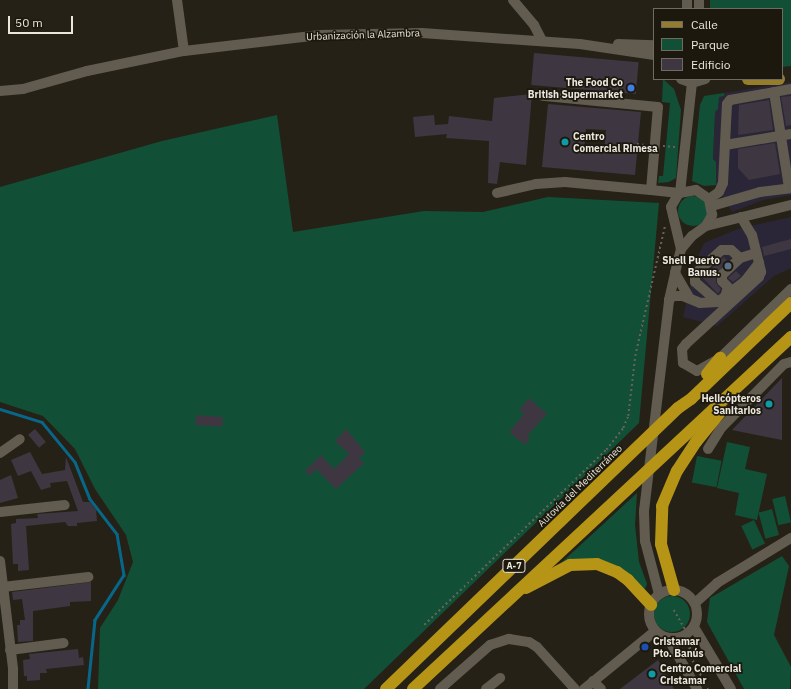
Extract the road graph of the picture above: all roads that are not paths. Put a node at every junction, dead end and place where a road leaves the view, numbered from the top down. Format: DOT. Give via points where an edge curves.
graph roads {
  1 [pos="177,0"];
  2 [pos="513,0"];
  3 [pos="542,41"];
  4 [pos="580,44"];
  5 [pos="653,45"];
  6 [pos="184,51"];
  7 [pos="653,55"];
  8 [pos="685,80"];
  9 [pos="701,80"];
  10 [pos="692,82"];
  11 [pos="791,89"];
  12 [pos="0,91"];
  13 [pos="774,92"];
  14 [pos="543,96"];
  15 [pos="786,135"];
  16 [pos="725,145"];
  17 [pos="685,165"];
  18 [pos="723,183"];
  19 [pos="790,188"];
  20 [pos="655,190"];
  21 [pos="696,190"];
  22 [pos="497,193"];
  23 [pos="678,194"];
  24 [pos="743,197"];
  25 [pos="711,202"];
  26 [pos="791,205"];
  27 [pos="741,218"];
  28 [pos="676,224"];
  29 [pos="703,228"];
  30 [pos="681,249"];
  31 [pos="740,258"];
  32 [pos="758,258"];
  33 [pos="675,272"];
  34 [pos="791,289"];
  35 [pos="689,297"];
  36 [pos="721,299"];
  37 [pos="669,300"];
  38 [pos="791,303"];
  39 [pos="791,337"];
  40 [pos="720,358"];
  41 [pos="791,362"];
  42 [pos="732,393"];
  43 [pos="678,408"];
  44 [pos="20,439"];
  45 [pos="708,449"];
  46 [pos="0,453"];
  47 [pos="65,505"];
  48 [pos="0,512"];
  49 [pos="791,538"];
  50 [pos="0,561"];
  51 [pos="88,577"];
  52 [pos="3,587"];
  53 [pos="674,590"];
  54 [pos="518,591"];
  55 [pos="659,594"];
  56 [pos="695,603"];
  57 [pos="650,605"];
  58 [pos="655,631"];
  59 [pos="691,631"];
  60 [pos="668,638"];
  61 [pos="64,643"];
  62 [pos="10,650"];
  63 [pos="500,678"];
  64 [pos="597,685"];
  65 [pos="12,689"];
  66 [pos="386,689"];
  67 [pos="413,689"];
  68 [pos="440,689"];
  69 [pos="486,689"];
  70 [pos="575,689"];
  71 [pos="584,689"];
  72 [pos="697,689"];
  73 [pos="731,689"];
  1 -- 6 [label="street"];
  2 -- 3 [label="street" via="534,25"];
  3 -- 4 [label="street, Urbanización la Alzambra"];
  3 -- 6 [label="street, Urbanización la Alzambra" via="422,33 320,35"];
  4 -- 5 [label="street"];
  4 -- 7 [label="street"];
  6 -- 12 [label="street, Urbanización la Alzambra"];
  8 -- 10 [label="street"];
  9 -- 10 [label="street"];
  10 -- 17 [label="street"];
  11 -- 13 [label="street"];
  13 -- 15 [label="street"];
  13 -- 16 [label="street" via="730,100"];
  14 -- 20 [label="street" via="658,107"];
  15 -- 16 [label="street"];
  15 -- 19 [label="street"];
  16 -- 18 [label="street"];
  17 -- 21 [label="street" via="687,182"];
  17 -- 23 [label="street"];
  18 -- 24 [label="street" via="735,196"];
  18 -- 25 [label="street"];
  19 -- 24 [label="street"];
  20 -- 22 [label="street" via="565,182 536,184"];
  20 -- 23 [label="street"];
  21 -- 23 [label="street"];
  21 -- 25 [label="street"];
  23 -- 28 [label="street" via="671,212"];
  24 -- 25 [label="street"];
  25 -- 29 [label="street" via="712,215"];
  26 -- 27 [label="street"];
  27 -- 29 [label="street"];
  27 -- 32 [label="street" via="752,235"];
  28 -- 29 [label="street" via="687,231"];
  28 -- 30 [label="street"];
  29 -- 30 [label="street"];
  30 -- 33 [label="street"];
  31 -- 32 [label="street"];
  31 -- 36 [label="street" via="722,277 728,287"];
  31 -- 36 [label="street" via="731,250 722,250 695,274 695,282"];
  32 -- 36 [label="street" via="745,281"];
  32 -- 40 [label="street" via="761,272 756,282 682,349 683,363 692,370 704,369"];
  33 -- 35 [label="street"];
  33 -- 37 [label="street"];
  34 -- 40 [label="street"];
  35 -- 36 [label="street" via="700,303"];
  35 -- 37 [label="street" via="676,296"];
  37 -- 55 [label="street" via="644,511 645,541"];
  38 -- 43 [label="highway, Autovía del Mediterráneo / A-7" via="691,399"];
  39 -- 42 [label="highway, A-7"];
  40 -- 43 [label="highway" via="686,394"];
  41 -- 45 [label="street" via="784,364 722,427"];
  42 -- 53 [label="highway" via="696,442 665,495 659,532 663,557"];
  42 -- 54 [label="highway, A-7"];
  43 -- 66 [label="highway, Autovía del Mediterráneo / A-7"];
  44 -- 46 [label="street"];
  47 -- 48 [label="street"];
  49 -- 56 [label="street" via="717,583"];
  50 -- 52 [label="street"];
  51 -- 52 [label="street"];
  52 -- 62 [label="street"];
  53 -- 55 [label="street"];
  53 -- 56 [label="street" via="683,591"];
  54 -- 57 [label="highway" via="536,585 570,565 597,564 617,572 628,580"];
  54 -- 67 [label="highway, A-7"];
  55 -- 57 [label="street"];
  56 -- 59 [label="street" via="698,615"];
  57 -- 58 [label="street" via="649,614"];
  58 -- 60 [label="street"];
  58 -- 64 [label="street"];
  59 -- 60 [label="street"];
  59 -- 73 [label="street" via="706,643"];
  60 -- 72 [label="street" via="684,655"];
  61 -- 62 [label="street"];
  62 -- 65 [label="street"];
  63 -- 69 [label="street"];
  64 -- 71 [label="street"];
  68 -- 70 [label="street" via="490,645 510,639 530,642 537,647"];
}
